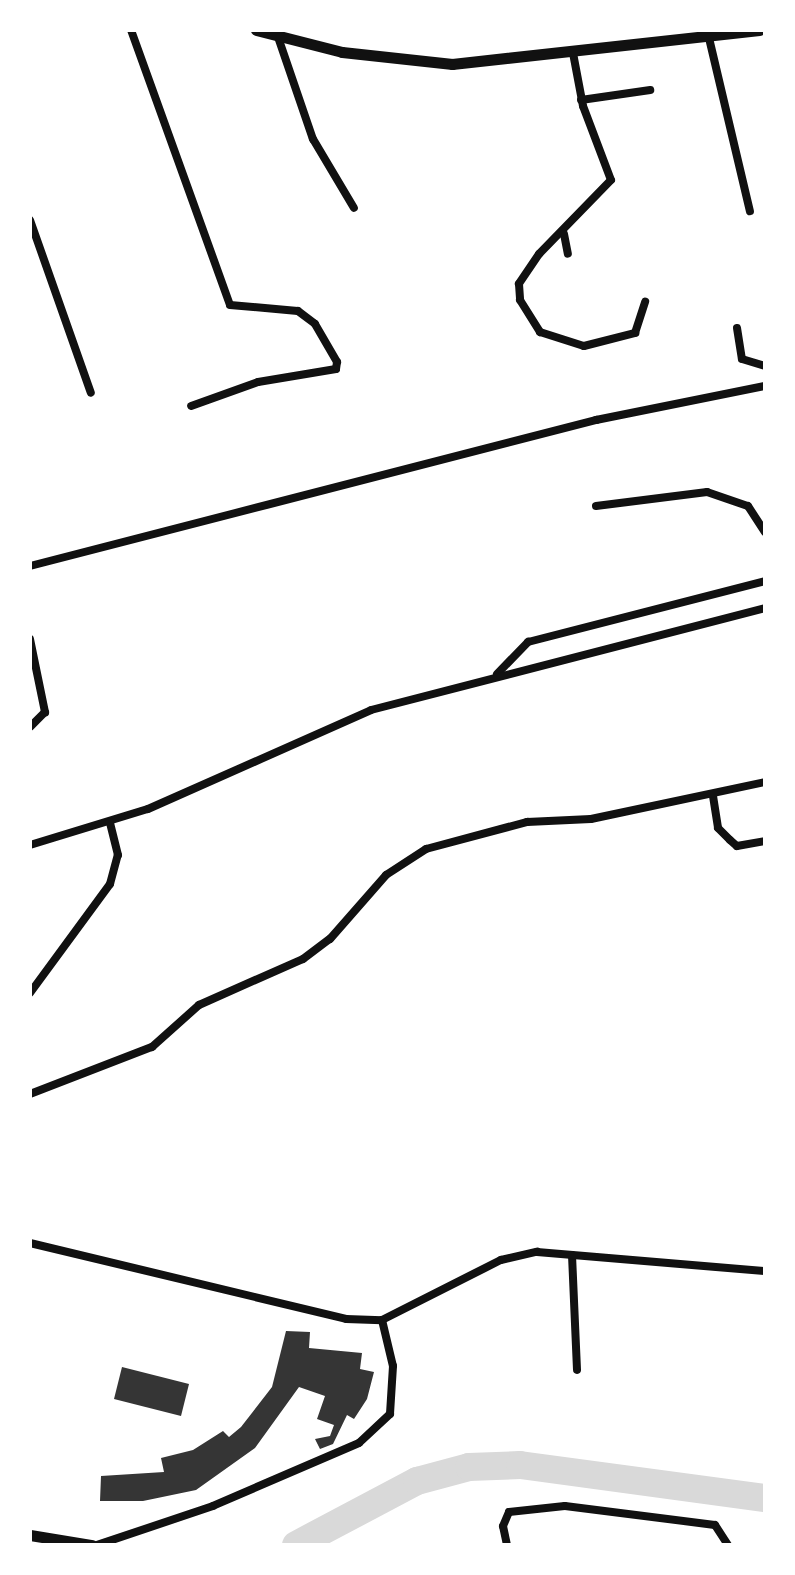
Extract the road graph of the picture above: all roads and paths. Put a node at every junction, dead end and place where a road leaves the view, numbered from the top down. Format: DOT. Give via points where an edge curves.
graph roads {
  1 [pos="131,30"];
  2 [pos="256,30"];
  3 [pos="759,30"];
  4 [pos="278,37"];
  5 [pos="709,38"];
  6 [pos="572,53"];
  7 [pos="650,90"];
  8 [pos="581,100"];
  9 [pos="354,208"];
  10 [pos="750,211"];
  11 [pos="30,220"];
  12 [pos="564,234"];
  13 [pos="568,254"];
  14 [pos="645,302"];
  15 [pos="737,328"];
  16 [pos="765,366"];
  17 [pos="765,386"];
  18 [pos="91,393"];
  19 [pos="191,406"];
  20 [pos="596,506"];
  21 [pos="765,532"];
  22 [pos="30,566"];
  23 [pos="765,581"];
  24 [pos="765,608"];
  25 [pos="30,640"];
  26 [pos="494,677"];
  27 [pos="30,728"];
  28 [pos="765,782"];
  29 [pos="713,796"];
  30 [pos="110,822"];
  31 [pos="765,840"];
  32 [pos="30,846"];
  33 [pos="30,992"];
  34 [pos="30,1094"];
  35 [pos="30,1243"];
  36 [pos="572,1256"];
  37 [pos="765,1271"];
  38 [pos="382,1320"];
  39 [pos="577,1370"];
  40 [pos="30,1535"];
  41 [pos="94,1545"];
  42 [pos="507,1545"];
  43 [pos="728,1545"];
  1 -- 19 [label="street" via="230,305 298,311 337,362 336,368 258,382"];
  2 -- 4 [label="main road"];
  3 -- 5 [label="main road"];
  4 -- 6 [label="main road" via="420,63"];
  4 -- 9 [label="street" via="313,139"];
  5 -- 6 [label="main road"];
  5 -- 10 [label="street"];
  6 -- 8 [label="street"];
  7 -- 8 [label="street"];
  8 -- 12 [label="street" via="611,180"];
  11 -- 18 [label="street"];
  12 -- 13 [label="street"];
  12 -- 14 [label="street" via="538,254 519,284 527,317 560,343 584,346 635,333"];
  15 -- 16 [label="street" via="742,358"];
  17 -- 22 [label="street" via="596,420"];
  20 -- 21 [label="street" via="707,492 748,506"];
  23 -- 26 [label="street" via="528,642"];
  24 -- 26 [label="street"];
  25 -- 27 [label="street" via="45,712"];
  26 -- 30 [label="street" via="330,726"];
  28 -- 29 [label="street"];
  29 -- 31 [label="street" via="718,828 737,846"];
  29 -- 34 [label="street" via="591,819 526,822 426,850 386,875 330,939 303,959 206,1001 152,1047"];
  30 -- 32 [label="street"];
  30 -- 33 [label="street" via="118,856 110,884"];
  35 -- 38 [label="street" via="346,1319"];
  36 -- 37 [label="street"];
  36 -- 38 [label="street" via="537,1252 502,1260"];
  36 -- 39 [label="street"];
  38 -- 41 [label="street" via="393,1403 374,1433 262,1486"];
  40 -- 41 [label="main road"];
  42 -- 43 [label="street" via="510,1512 565,1506 716,1525"];
}
